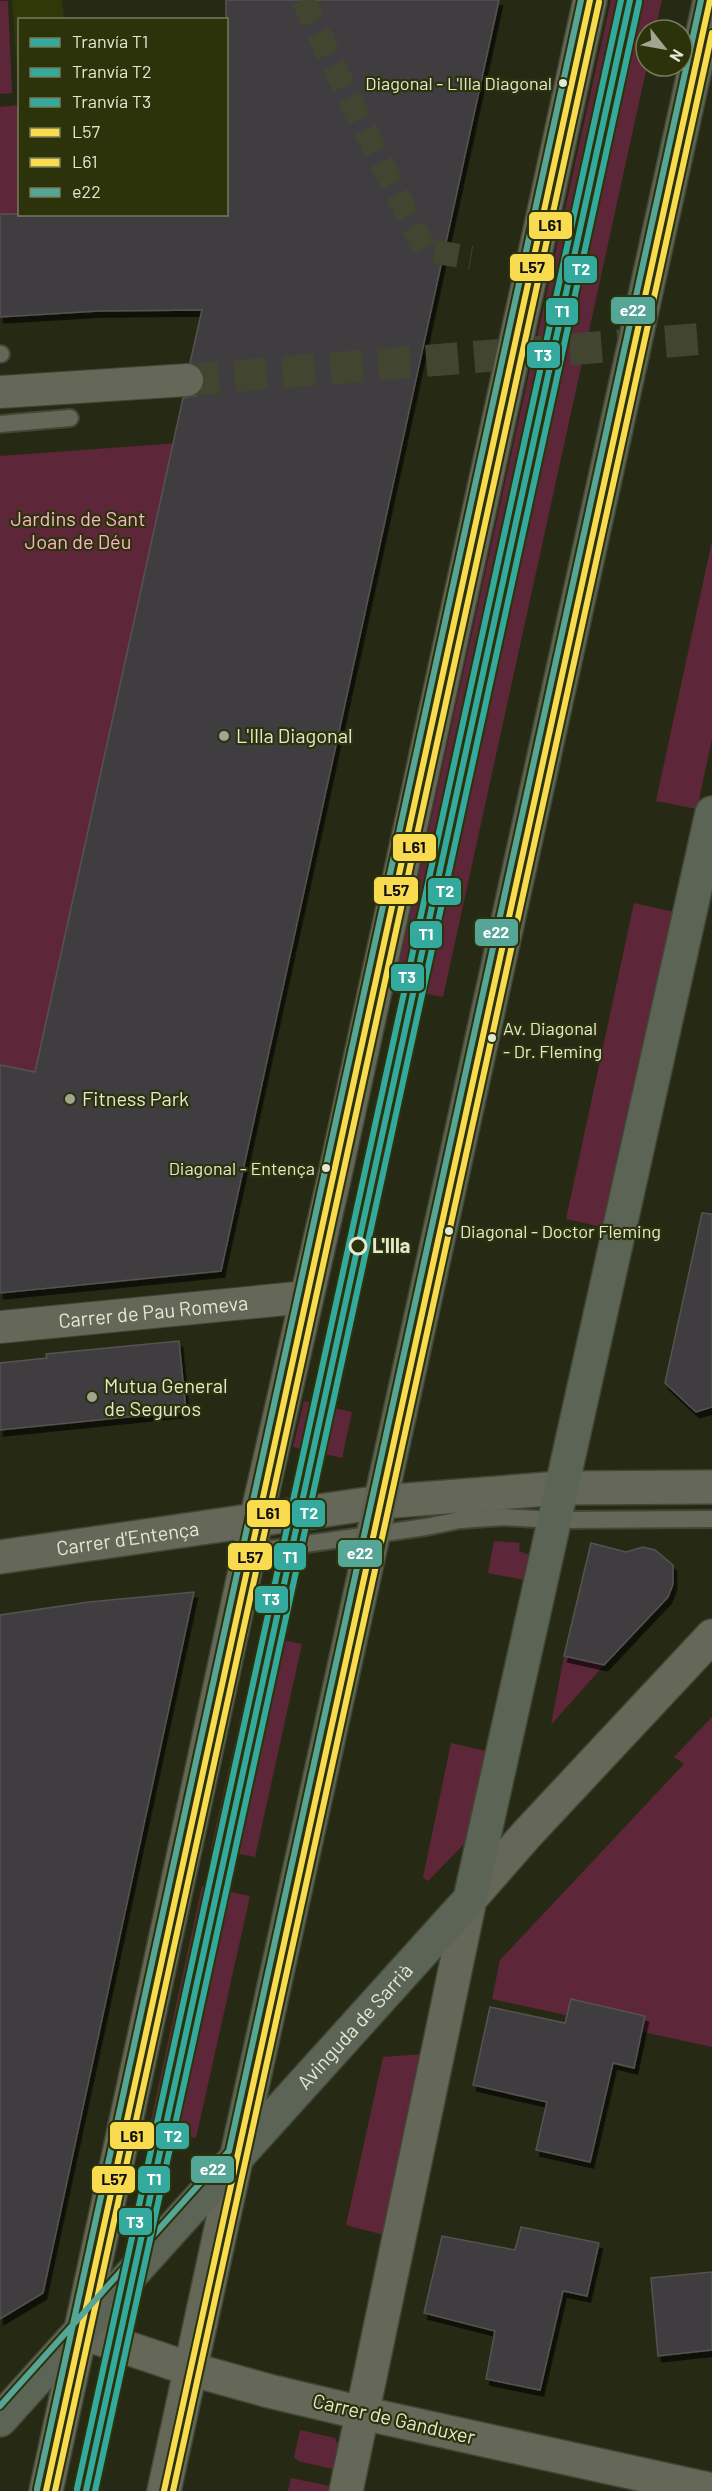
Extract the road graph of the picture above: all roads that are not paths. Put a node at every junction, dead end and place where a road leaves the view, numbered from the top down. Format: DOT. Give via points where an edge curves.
graph roads {
  1 [pos="590,0"];
  2 [pos="710,0"];
  3 [pos="187,380"];
  4 [pos="0,392"];
  5 [pos="70,418"];
  6 [pos="0,424"];
  7 [pos="710,827"];
  8 [pos="307,1297"];
  9 [pos="0,1327"];
  10 [pos="712,1487"];
  11 [pos="561,1488"];
  12 [pos="381,1502"];
  13 [pos="712,1519"];
  14 [pos="256,1520"];
  15 [pos="554,1520"];
  16 [pos="374,1534"];
  17 [pos="249,1551"];
  18 [pos="0,1557"];
  19 [pos="712,1636"];
  20 [pos="470,1899"];
  21 [pos="237,2155"];
  22 [pos="80,2332"];
  23 [pos="190,2369"];
  24 [pos="362,2413"];
  25 [pos="0,2420"];
  26 [pos="712,2490"];
  27 [pos="46,2491"];
  28 [pos="164,2491"];
  29 [pos="346,2491"];
  1 -- 8 [label="main road"];
  2 -- 12 [label="main road"];
  3 -- 4 [label="street"];
  5 -- 6 [label="lane"];
  7 -- 11 [label="main road"];
  8 -- 9 [label="street, Carrer de Pau Romeva"];
  8 -- 14 [label="main road"];
  10 -- 11 [label="main road, Carrer d'Entença"];
  11 -- 12 [label="main road, Carrer d'Entença"];
  11 -- 15 [label="main road"];
  12 -- 14 [label="main road, Carrer d'Entença"];
  12 -- 16 [label="main road"];
  13 -- 15 [label="lane"];
  14 -- 17 [label="main road"];
  14 -- 18 [label="main road, Carrer d'Entença"];
  15 -- 16 [label="lane" via="460,1520"];
  15 -- 20 [label="main road"];
  16 -- 17 [label="lane"];
  16 -- 21 [label="main road"];
  17 -- 22 [label="main road"];
  19 -- 20 [label="main road, Avinguda de Sarrià"];
  20 -- 21 [label="main road, Avinguda de Sarrià"];
  20 -- 24 [label="main road"];
  21 -- 22 [label="main road, Avinguda de Sarrià"];
  21 -- 23 [label="main road"];
  22 -- 23 [label="main road, Carrer de Ganduxer"];
  22 -- 25 [label="main road, Avinguda de Sarrià"];
  22 -- 27 [label="main road"];
  23 -- 24 [label="main road, Carrer de Ganduxer"];
  23 -- 28 [label="main road"];
  24 -- 26 [label="main road, Carrer de Ganduxer"];
  24 -- 29 [label="main road"];
}
